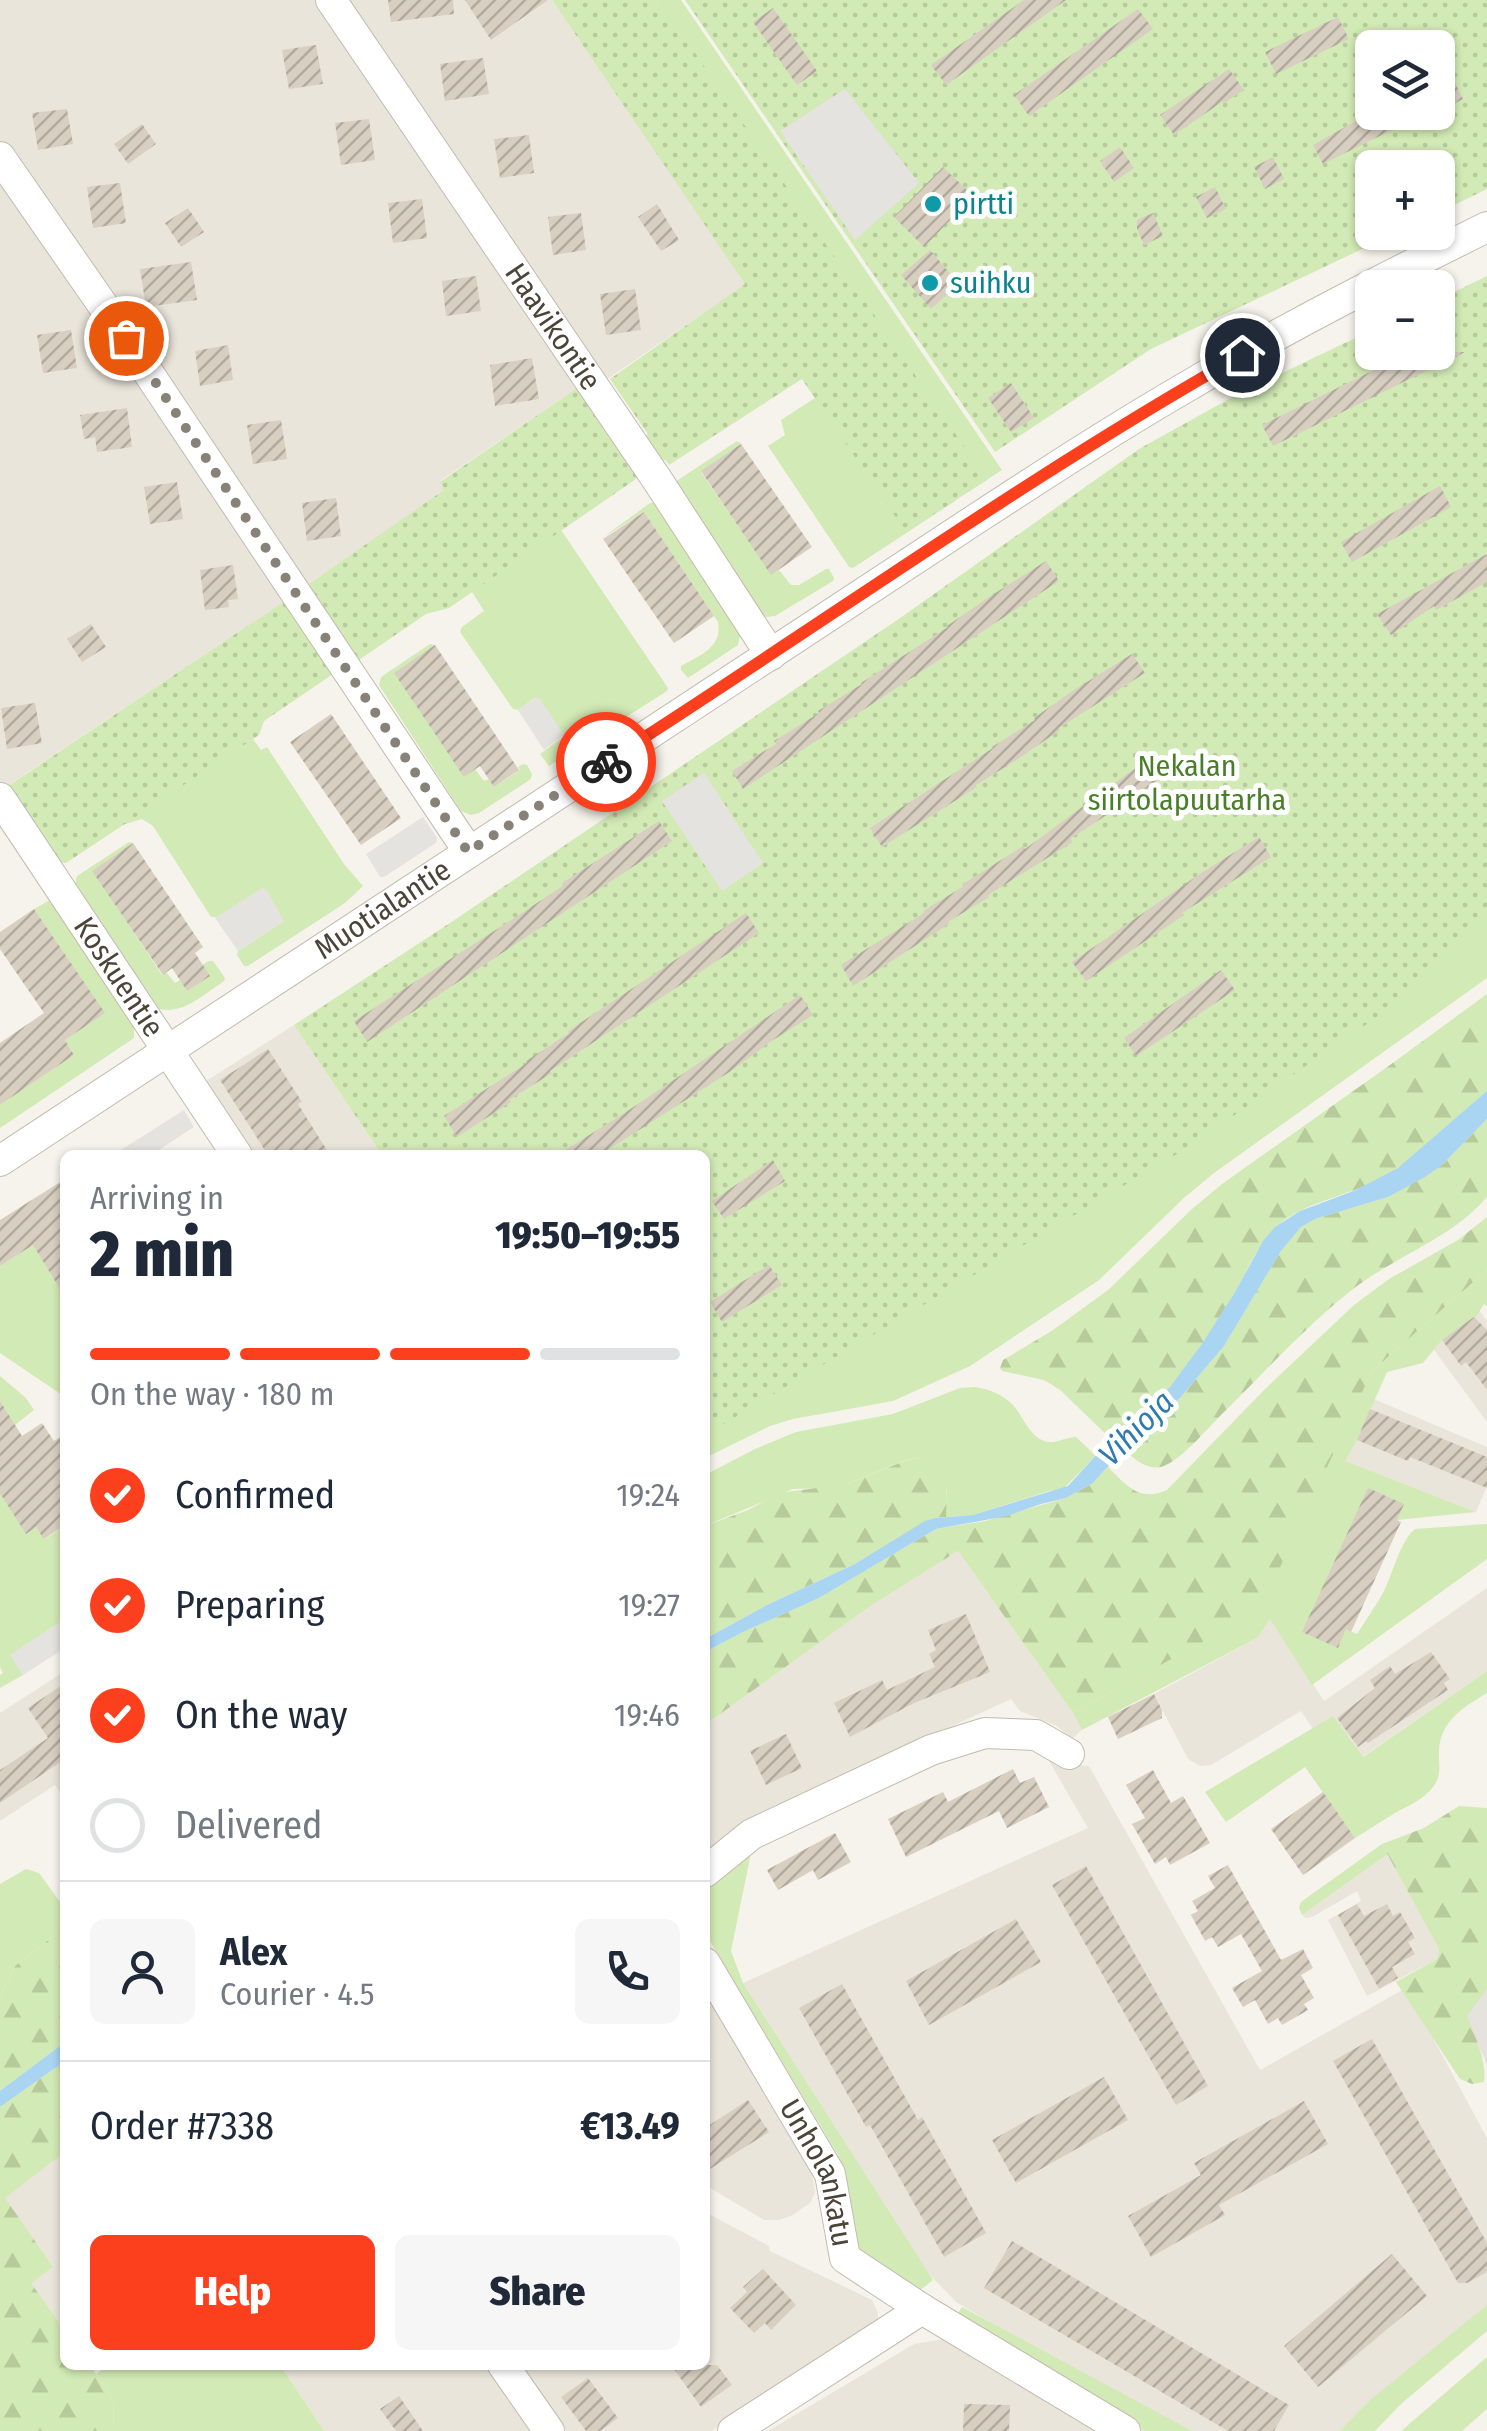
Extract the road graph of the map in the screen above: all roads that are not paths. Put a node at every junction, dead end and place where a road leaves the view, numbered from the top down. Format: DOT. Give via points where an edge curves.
graph roads {
  1 [pos="331,0"];
  2 [pos="0,158"];
  3 [pos="1487,228"];
  4 [pos="771,655"];
  5 [pos="0,798"];
  6 [pos="468,852"];
  7 [pos="168,1051"];
  8 [pos="234,1150"];
  9 [pos="0,1160"];
  10 [pos="1068,1754"];
  11 [pos="710,1868"];
  12 [pos="710,1972"];
  13 [pos="922,2309"];
  14 [pos="506,2370"];
  15 [pos="549,2431"];
  16 [pos="733,2431"];
  17 [pos="1125,2431"];
  1 -- 4 [label="street, Haavikontie"];
  2 -- 6 [label="street"];
  3 -- 4 [label="street, Muotialantie" via="1173,394"];
  4 -- 6 [label="street, Muotialantie"];
  5 -- 7 [label="street, Koskuentie"];
  6 -- 7 [label="street, Muotialantie"];
  7 -- 8 [label="street, Koskuentie"];
  7 -- 9 [label="street, Muotialantie"];
  10 -- 11 [label="street" via="1036,1735 985,1732 931,1750 752,1834"];
  12 -- 13 [label="street, Unholankatu" via="830,2174 845,2258"];
  13 -- 16 [label="street"];
  13 -- 17 [label="street, Unholankatu"];
  14 -- 15 [label="street"];
}
